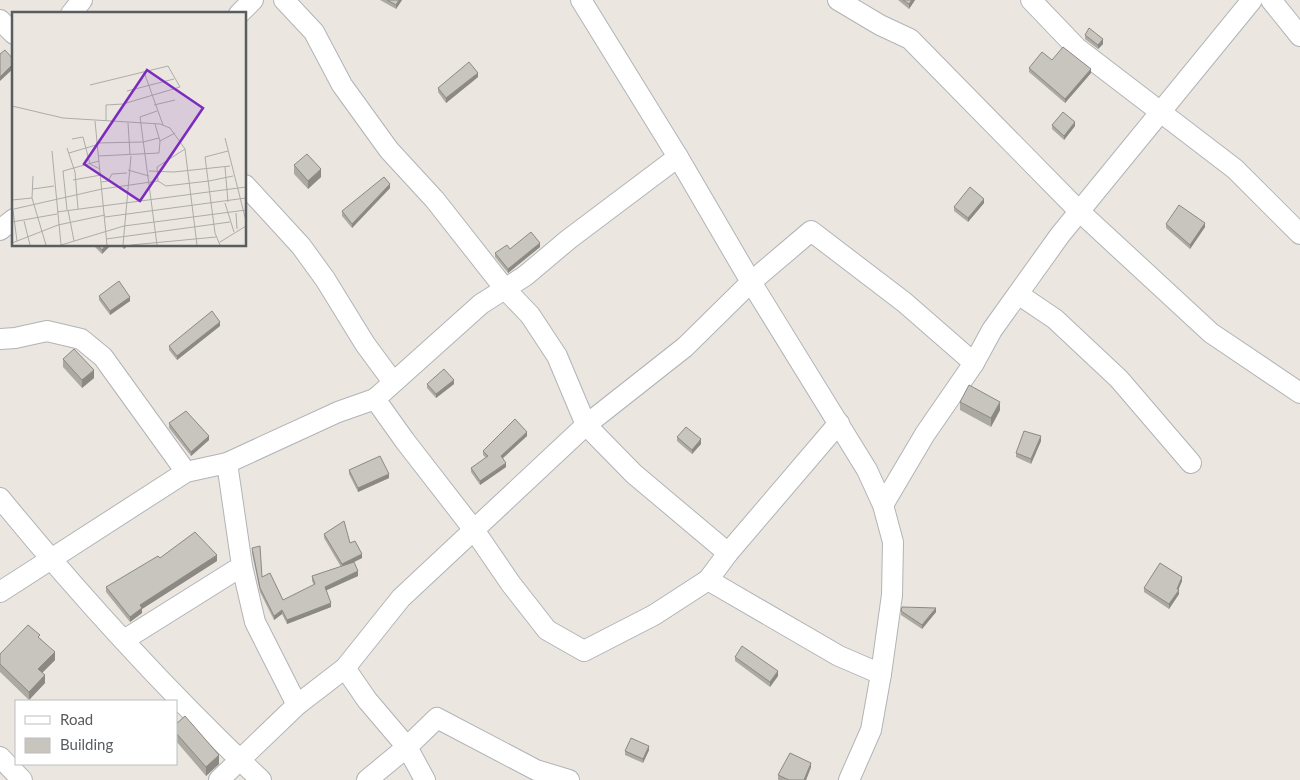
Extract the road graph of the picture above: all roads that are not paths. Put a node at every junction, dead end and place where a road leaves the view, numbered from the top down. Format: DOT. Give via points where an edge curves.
graph roads {
  1 [pos="82,0"];
  2 [pos="253,0"];
  3 [pos="284,0"];
  4 [pos="581,0"];
  5 [pos="838,0"];
  6 [pos="1031,0"];
  7 [pos="1252,0"];
  8 [pos="1271,0"];
  9 [pos="73,12"];
  10 [pos="241,12"];
  11 [pos="0,20"];
  12 [pos="12,32"];
  13 [pos="1300,36"];
  14 [pos="1159,111"];
  15 [pos="678,157"];
  16 [pos="246,186"];
  17 [pos="1080,211"];
  18 [pos="12,221"];
  19 [pos="0,230"];
  20 [pos="1300,234"];
  21 [pos="750,282"];
  22 [pos="505,289"];
  23 [pos="1018,294"];
  24 [pos="0,339"];
  25 [pos="974,363"];
  26 [pos="393,382"];
  27 [pos="1300,394"];
  28 [pos="375,399"];
  29 [pos="839,423"];
  30 [pos="586,426"];
  31 [pos="227,463"];
  32 [pos="1191,464"];
  33 [pos="186,472"];
  34 [pos="0,498"];
  35 [pos="883,505"];
  36 [pos="474,530"];
  37 [pos="728,553"];
  38 [pos="51,560"];
  39 [pos="242,566"];
  40 [pos="708,580"];
  41 [pos="0,592"];
  42 [pos="124,640"];
  43 [pos="346,668"];
  44 [pos="881,674"];
  45 [pos="297,705"];
  46 [pos="407,747"];
  47 [pos="0,757"];
  48 [pos="241,760"];
  49 [pos="22,780"];
  50 [pos="219,780"];
  51 [pos="262,780"];
  52 [pos="367,780"];
  53 [pos="425,780"];
  54 [pos="569,780"];
  55 [pos="849,780"];
  1 -- 9 [label="street"];
  2 -- 10 [label="street"];
  3 -- 22 [label="street" via="314,32 342,85 389,150 435,200"];
  4 -- 15 [label="street"];
  5 -- 17 [label="street" via="910,39"];
  6 -- 14 [label="street" via="1077,48"];
  7 -- 14 [label="street"];
  8 -- 13 [label="street"];
  11 -- 12 [label="street"];
  14 -- 17 [label="street"];
  14 -- 20 [label="street" via="1235,169"];
  15 -- 21 [label="street"];
  15 -- 22 [label="street"];
  16 -- 26 [label="street" via="301,246"];
  17 -- 23 [label="street"];
  17 -- 27 [label="street" via="1211,333"];
  18 -- 19 [label="street"];
  21 -- 25 [label="street" via="811,231 904,302"];
  21 -- 29 [label="street"];
  21 -- 30 [label="street" via="685,347"];
  22 -- 26 [label="street" via="481,304"];
  22 -- 30 [label="street" via="530,315 557,356"];
  23 -- 25 [label="street" via="992,330"];
  23 -- 32 [label="street" via="1055,319 1119,379"];
  24 -- 33 [label="street" via="46,331 81,339 103,357"];
  25 -- 35 [label="street" via="925,434"];
  26 -- 28 [label="street"];
  28 -- 31 [label="street" via="338,412"];
  28 -- 36 [label="street"];
  29 -- 35 [label="street"];
  29 -- 37 [label="street"];
  30 -- 36 [label="street"];
  30 -- 37 [label="street" via="634,474"];
  31 -- 33 [label="street"];
  31 -- 39 [label="street"];
  33 -- 38 [label="street"];
  34 -- 38 [label="street"];
  35 -- 44 [label="street" via="893,542 892,595"];
  36 -- 40 [label="street" via="547,630 584,651 654,615"];
  36 -- 43 [label="street" via="401,598"];
  37 -- 40 [label="street"];
  38 -- 41 [label="street"];
  38 -- 42 [label="street"];
  39 -- 42 [label="street"];
  39 -- 45 [label="street" via="255,622"];
  40 -- 44 [label="street" via="839,656"];
  42 -- 48 [label="street" via="185,707"];
  43 -- 45 [label="street"];
  43 -- 46 [label="street" via="367,700"];
  44 -- 55 [label="street" via="871,730"];
  45 -- 48 [label="street"];
  46 -- 52 [label="street"];
  46 -- 53 [label="street"];
  46 -- 54 [label="street" via="437,718 536,770"];
  47 -- 49 [label="street"];
  48 -- 50 [label="street"];
  48 -- 51 [label="street"];
}
